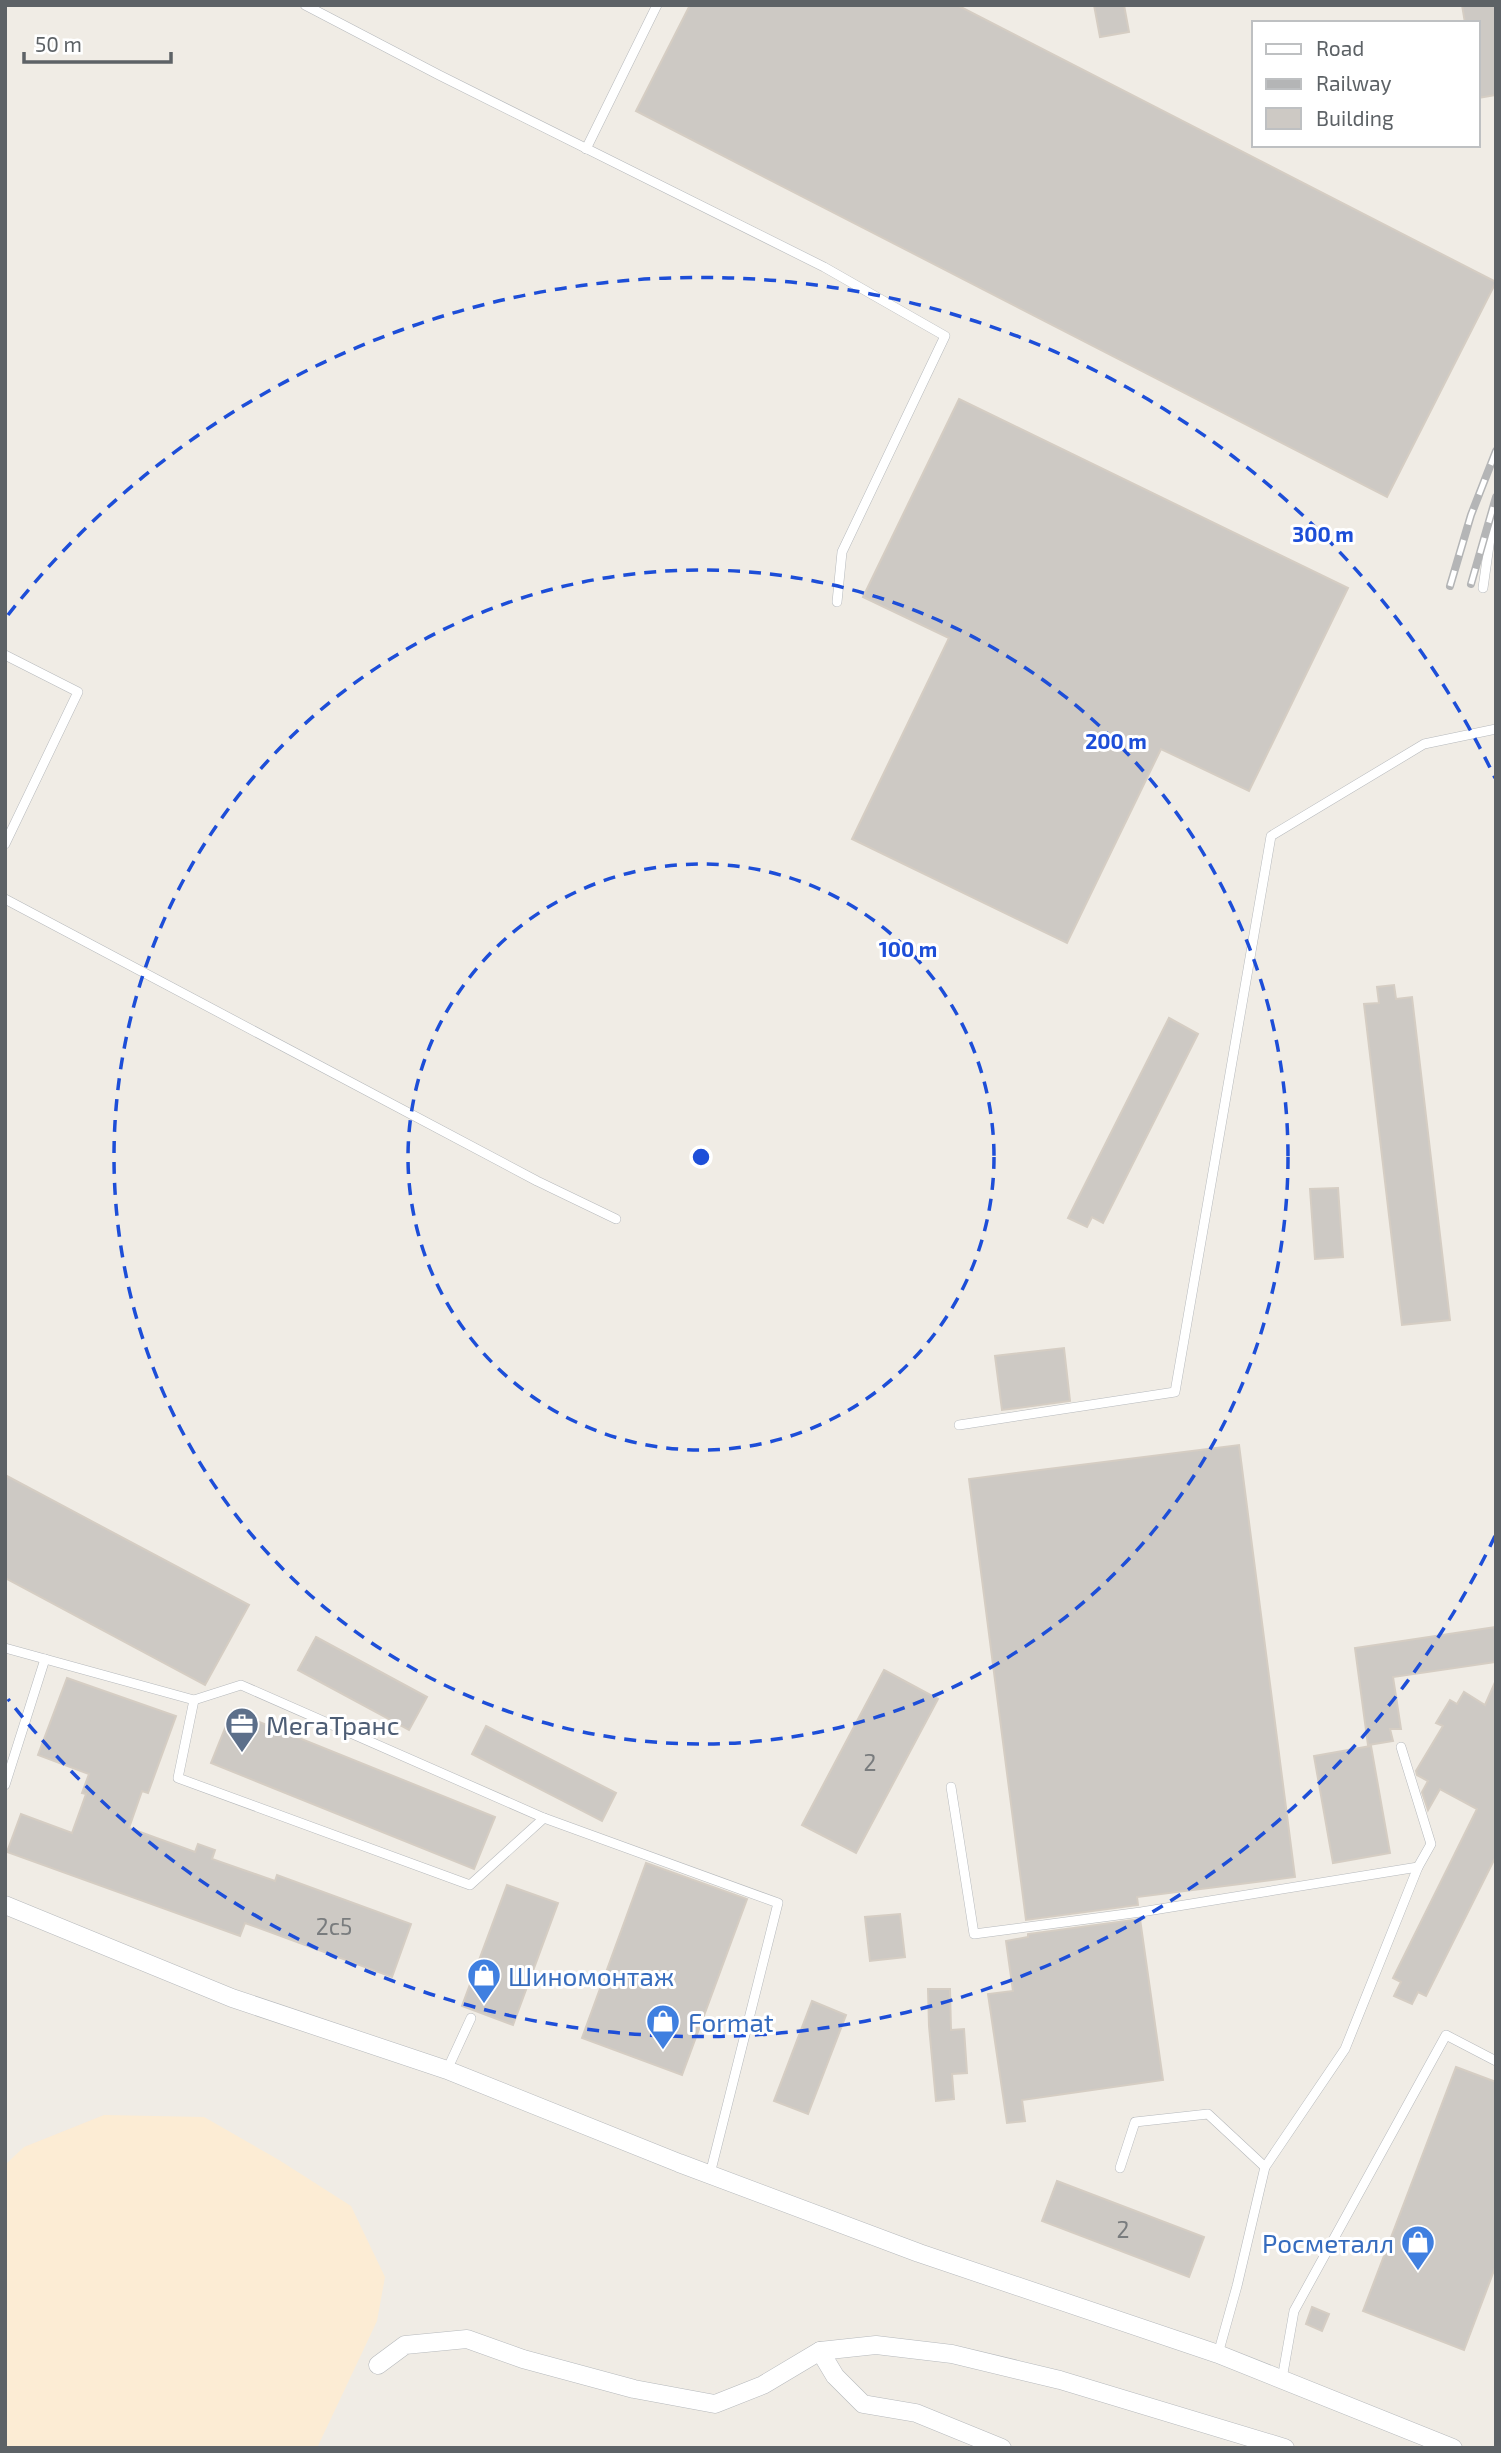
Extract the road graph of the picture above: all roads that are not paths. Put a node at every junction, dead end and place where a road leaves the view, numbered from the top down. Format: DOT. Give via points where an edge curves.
graph roads {
  1 [pos="305,5"];
  2 [pos="657,5"];
  3 [pos="586,149"];
  4 [pos="1496,516"];
  5 [pos="1482,587"];
  6 [pos="837,601"];
  7 [pos="5,655"];
  8 [pos="1496,729"];
  9 [pos="5,844"];
  10 [pos="5,899"];
  11 [pos="616,1219"];
  12 [pos="959,1425"];
  13 [pos="5,1648"];
  14 [pos="45,1659"];
  15 [pos="194,1700"];
  16 [pos="1401,1747"];
  17 [pos="5,1785"];
  18 [pos="951,1787"];
  19 [pos="544,1818"];
  20 [pos="1418,1867"];
  21 [pos="5,1905"];
  22 [pos="471,2018"];
  23 [pos="1496,2061"];
  24 [pos="447,2070"];
  25 [pos="1265,2167"];
  26 [pos="1120,2168"];
  27 [pos="710,2174"];
  28 [pos="820,2351"];
  29 [pos="1218,2354"];
  30 [pos="378,2365"];
  31 [pos="1282,2379"];
  32 [pos="1002,2448"];
  33 [pos="1285,2448"];
  34 [pos="1453,2448"];
  1 -- 3 [label="lane"];
  2 -- 3 [label="lane"];
  3 -- 6 [label="lane" via="824,267 945,336 842,552"];
  4 -- 5 [label="lane"];
  7 -- 9 [label="lane" via="78,692"];
  8 -- 12 [label="lane" via="1424,744 1271,836 1175,1392"];
  10 -- 11 [label="lane"];
  13 -- 14 [label="lane"];
  14 -- 15 [label="lane"];
  14 -- 17 [label="lane"];
  15 -- 19 [label="lane" via="241,1685"];
  15 -- 19 [label="lane" via="178,1778 470,1885"];
  16 -- 20 [label="lane" via="1431,1844"];
  18 -- 20 [label="lane" via="974,1934"];
  19 -- 27 [label="lane" via="778,1903"];
  20 -- 25 [label="lane" via="1345,2049"];
  21 -- 24 [label="street" via="232,1997"];
  22 -- 24 [label="lane"];
  23 -- 31 [label="lane" via="1446,2035 1294,2311"];
  24 -- 27 [label="street"];
  25 -- 26 [label="lane" via="1208,2113 1135,2122"];
  25 -- 29 [label="lane"];
  27 -- 29 [label="street" via="919,2253"];
  28 -- 30 [label="street" via="763,2385 715,2404 634,2389 467,2339 405,2345"];
  28 -- 32 [label="street" via="835,2376 863,2404 916,2413"];
  28 -- 33 [label="street" via="876,2345 952,2354 1060,2380"];
  29 -- 31 [label="street"];
  31 -- 34 [label="street"];
}
